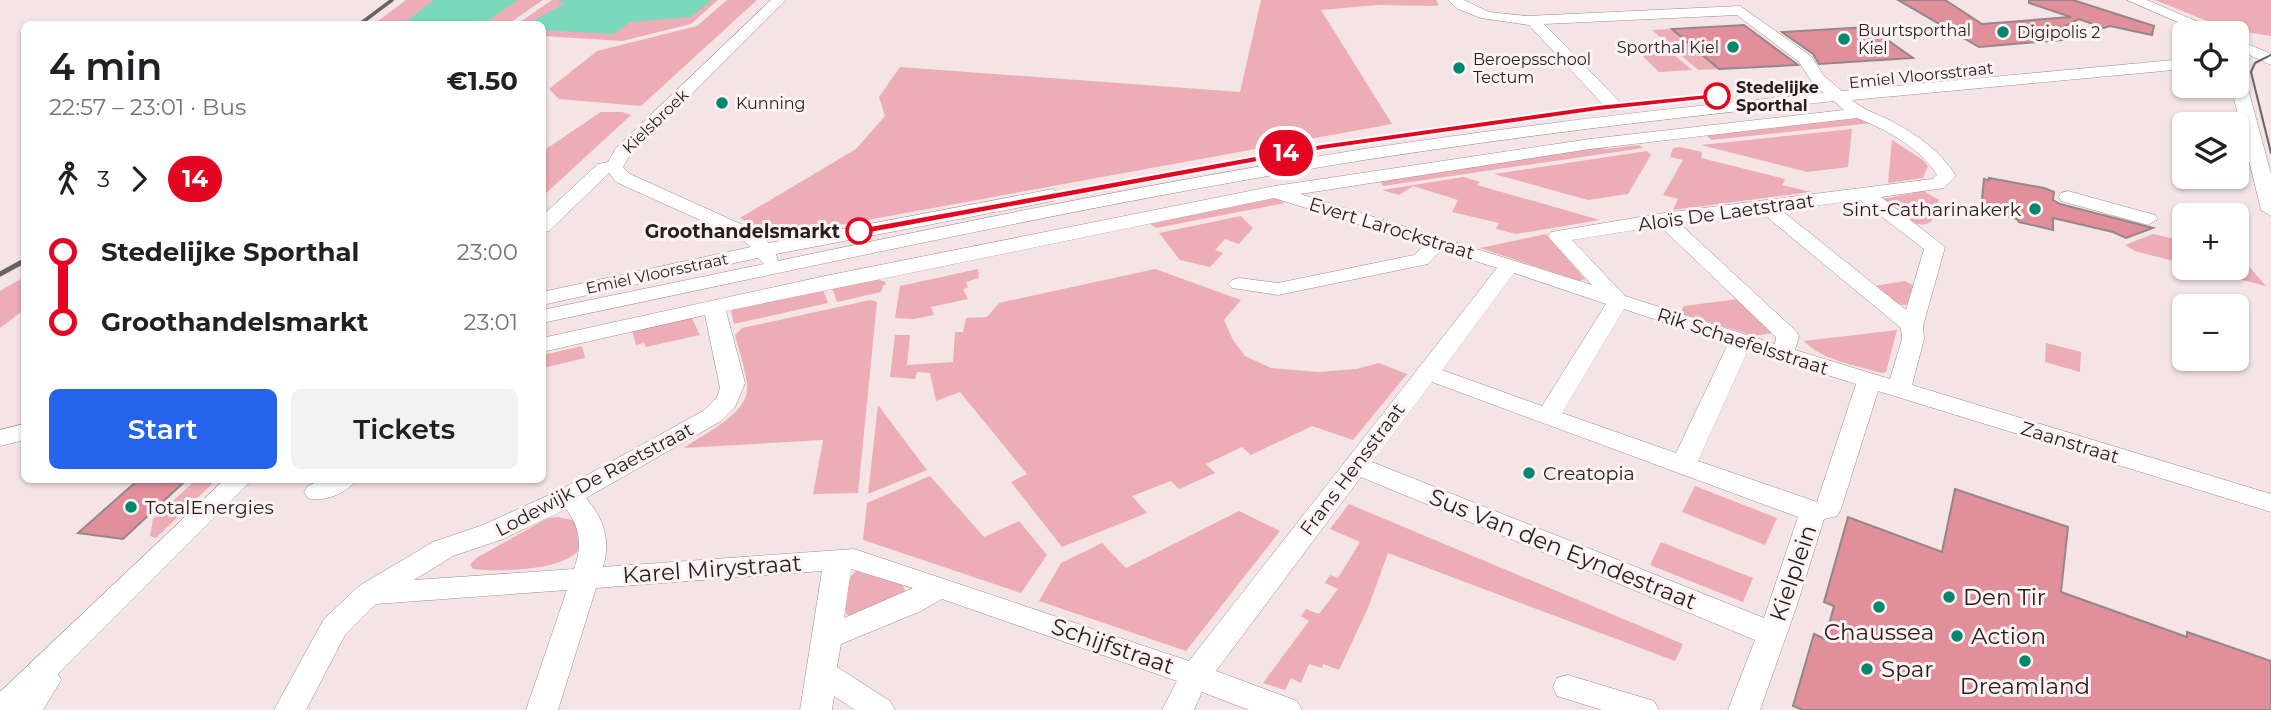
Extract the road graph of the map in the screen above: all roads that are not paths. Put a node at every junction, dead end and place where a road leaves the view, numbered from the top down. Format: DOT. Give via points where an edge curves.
graph roads {
  1 [pos="779,0"];
  2 [pos="1455,0"];
  3 [pos="2133,0"];
  4 [pos="1740,5"];
  5 [pos="2176,21"];
  6 [pos="2186,21"];
  7 [pos="1534,22"];
  8 [pos="2172,51"];
  9 [pos="2249,51"];
  10 [pos="2270,56"];
  11 [pos="2172,65"];
  12 [pos="2146,67"];
  13 [pos="2172,70"];
  14 [pos="1831,91"];
  15 [pos="2239,98"];
  16 [pos="1614,106"];
  17 [pos="1858,113"];
  18 [pos="614,167"];
  19 [pos="1937,184"];
  20 [pos="1275,192"];
  21 [pos="1865,194"];
  22 [pos="2068,197"];
  23 [pos="1765,206"];
  24 [pos="2271,210"];
  25 [pos="1664,219"];
  26 [pos="2148,219"];
  27 [pos="546,224"];
  28 [pos="1558,236"];
  29 [pos="1439,242"];
  30 [pos="827,257"];
  31 [pos="769,259"];
  32 [pos="1510,265"];
  33 [pos="882,271"];
  34 [pos="1239,284"];
  35 [pos="546,298"];
  36 [pos="1618,301"];
  37 [pos="714,307"];
  38 [pos="546,316"];
  39 [pos="1912,326"];
  40 [pos="1741,341"];
  41 [pos="546,344"];
  42 [pos="1783,354"];
  43 [pos="1426,372"];
  44 [pos="1869,381"];
  45 [pos="1899,389"];
  46 [pos="1548,416"];
  47 [pos="21,433"];
  48 [pos="0,439"];
  49 [pos="1355,465"];
  50 [pos="1683,465"];
  51 [pos="236,483"];
  52 [pos="336,483"];
  53 [pos="317,492"];
  54 [pos="569,496"];
  55 [pos="2271,503"];
  56 [pos="1813,512"];
  57 [pos="838,560"];
  58 [pos="586,580"];
  59 [pos="939,587"];
  60 [pos="369,594"];
  61 [pos="1772,634"];
  62 [pos="827,637"];
  63 [pos="74,640"];
  64 [pos="822,672"];
  65 [pos="1195,675"];
  66 [pos="1568,687"];
  67 [pos="2,710"];
  68 [pos="26,710"];
  69 [pos="290,710"];
  70 [pos="542,710"];
  71 [pos="816,710"];
  72 [pos="879,710"];
  73 [pos="1178,710"];
  74 [pos="1286,710"];
  75 [pos="1643,710"];
  76 [pos="1744,710"];
  1 -- 18 [label="street, Kielsbroek" via="622,152"];
  2 -- 7 [label="street" via="1462,7"];
  3 -- 5 [label="street"];
  3 -- 6 [label="street"];
  4 -- 7 [label="street"];
  4 -- 14 [label="street" via="1805,59"];
  7 -- 16 [label="street"];
  8 -- 14 [label="street, Emiel Vloorsstraat"];
  9 -- 10 [label="street"];
  11 -- 12 [label="street, Emiel Vloorsstraat"];
  12 -- 13 [label="street"];
  12 -- 14 [label="street, Emiel Vloorsstraat"];
  14 -- 16 [label="street, Emiel Vloorsstraat"];
  14 -- 17 [label="street, Emiel Vloorsstraat"];
  14 -- 30 [label="street, Emiel Vloorsstraat" via="1364,155 1175,187"];
  15 -- 24 [label="street"];
  16 -- 31 [label="street, Emiel Vloorsstraat" via="1271,155"];
  17 -- 19 [label="street" via="1884,124 1935,159 1947,176"];
  17 -- 20 [label="street, Emiel Vloorsstraat" via="1590,144"];
  18 -- 27 [label="street" via="604,168"];
  18 -- 31 [label="street, Kielsbroek" via="623,178 747,234"];
  19 -- 21 [label="street, Aloïs De Laetstraat"];
  20 -- 29 [label="street, Evert Larockstraat"];
  20 -- 33 [label="street, Emiel Vloorsstraat"];
  21 -- 23 [label="street, Aloïs De Laetstraat"];
  21 -- 39 [label="street" via="1935,247"];
  22 -- 26 [label="street"];
  23 -- 25 [label="street, Aloïs De Laetstraat"];
  23 -- 39 [label="street"];
  25 -- 28 [label="street, Aloïs De Laetstraat"];
  25 -- 42 [label="street" via="1788,336"];
  28 -- 36 [label="street, Rik Schaefelsstraat"];
  29 -- 32 [label="street, Evert Larockstraat"];
  29 -- 34 [label="street" via="1421,260 1278,289"];
  30 -- 31 [label="street, Emiel Vloorsstraat"];
  30 -- 33 [label="street, Emiel Vloorsstraat"];
  31 -- 35 [label="street, Emiel Vloorsstraat"];
  31 -- 38 [label="street, Emiel Vloorsstraat"];
  32 -- 36 [label="street, Rik Schaefelsstraat"];
  32 -- 43 [label="street, Frans Hensstraat"];
  33 -- 37 [label="street, Emiel Vloorsstraat"];
  36 -- 40 [label="street, Rik Schaefelsstraat"];
  36 -- 46 [label="street"];
  37 -- 41 [label="street, Emiel Vloorsstraat"];
  37 -- 54 [label="street, Lodewijk De Raetstraat" via="733,383 725,404 712,416"];
  39 -- 45 [label="street" via="1913,339"];
  40 -- 42 [label="street, Rik Schaefelsstraat"];
  40 -- 50 [label="street"];
  42 -- 44 [label="street, Rik Schaefelsstraat"];
  43 -- 46 [label="street"];
  43 -- 49 [label="street, Frans Hensstraat"];
  44 -- 45 [label="street, Zaanstraat"];
  44 -- 56 [label="street" via="1828,509"];
  45 -- 55 [label="street, Zaanstraat"];
  46 -- 50 [label="street"];
  47 -- 48 [label="street"];
  49 -- 61 [label="street, Sus Van den Eyndestraat"];
  49 -- 65 [label="street, Frans Hensstraat"];
  50 -- 56 [label="street"];
  51 -- 63 [label="street"];
  52 -- 53 [label="street"];
  54 -- 58 [label="street" via="587,515 593,533 594,551"];
  54 -- 60 [label="street, Lodewijk De Raetstraat" via="493,532 443,549"];
  56 -- 61 [label="street, Kielplein"];
  57 -- 58 [label="street, Karel Mirystraat"];
  57 -- 59 [label="street, Schijfstraat" via="871,563"];
  57 -- 62 [label="street"];
  58 -- 60 [label="street"];
  58 -- 70 [label="street"];
  59 -- 62 [label="street"];
  59 -- 65 [label="street, Schijfstraat"];
  60 -- 69 [label="street, Lodewijk De Raetstraat" via="334,627"];
  61 -- 76 [label="street, Kielplein"];
  62 -- 64 [label="street"];
  63 -- 67 [label="street"];
  63 -- 68 [label="street"];
  64 -- 71 [label="street"];
  64 -- 72 [label="street"];
  65 -- 73 [label="street, Frans Hensstraat"];
  65 -- 74 [label="street, Schijfstraat"];
  66 -- 75 [label="street"];
}
